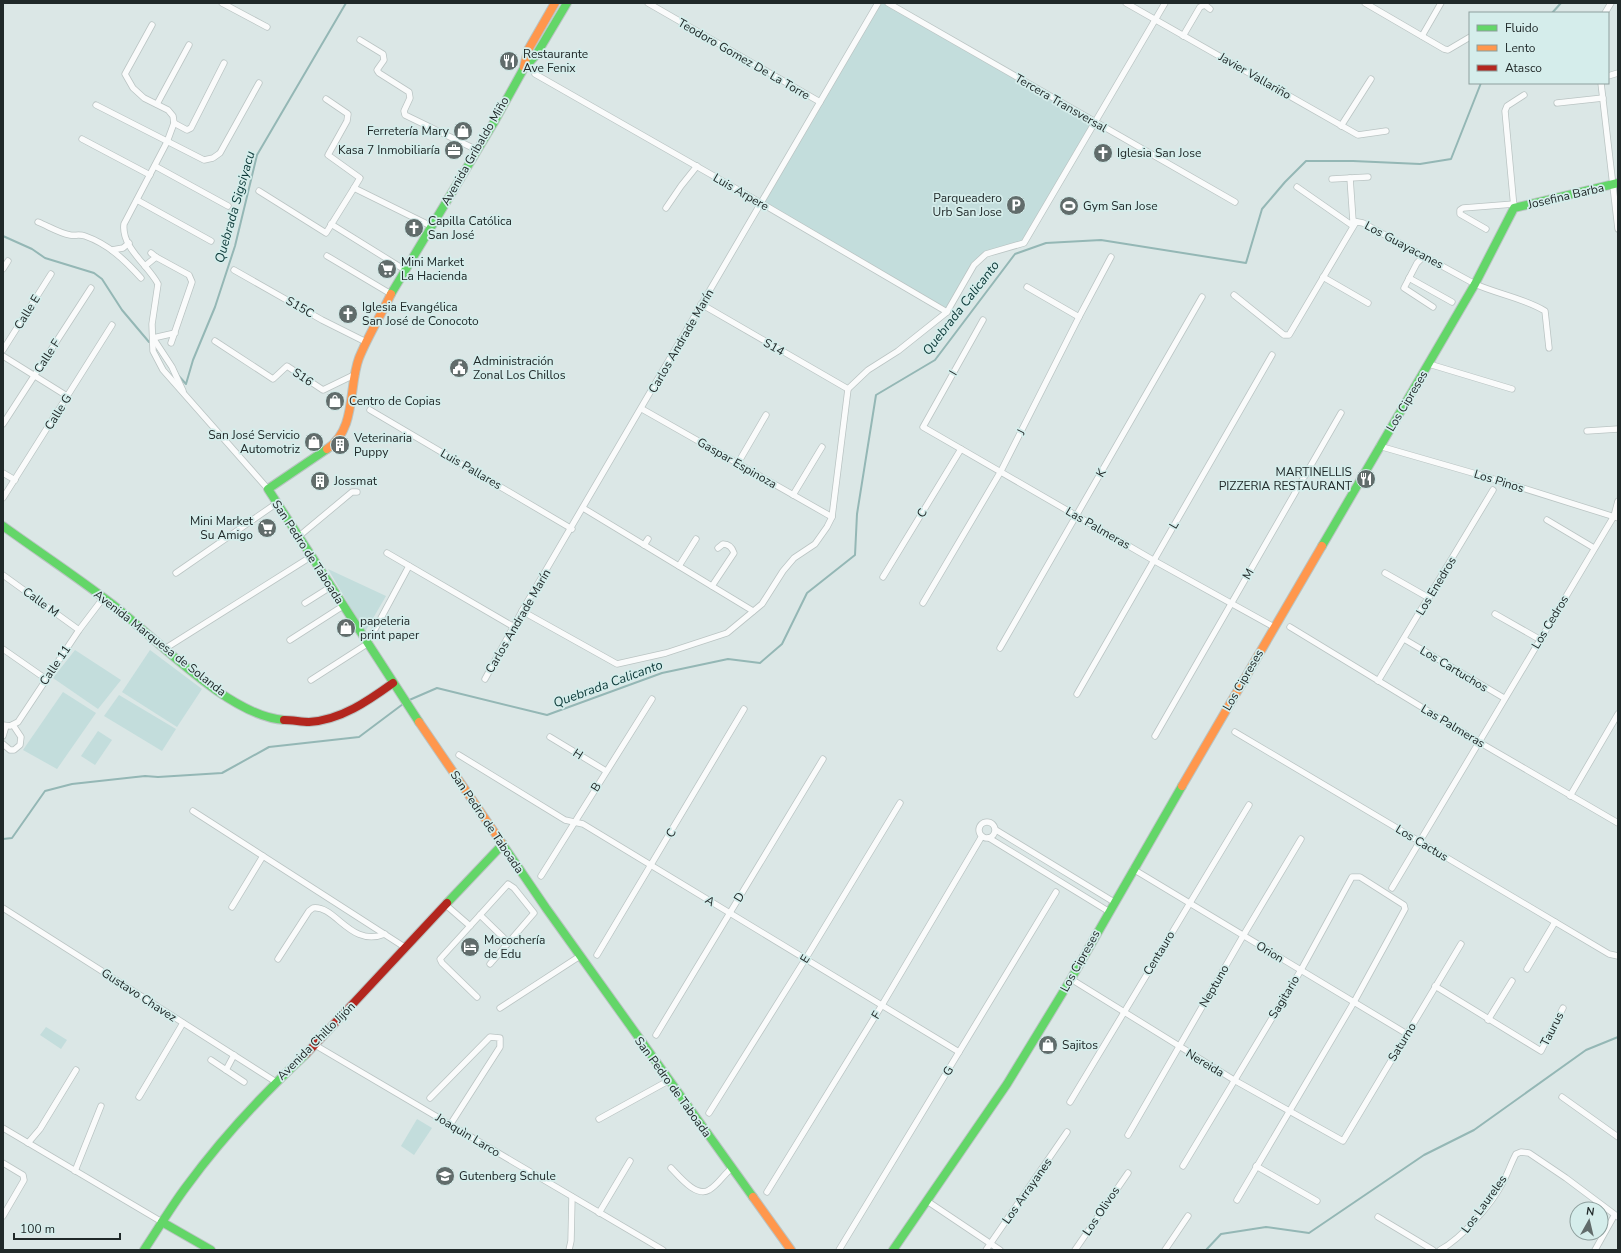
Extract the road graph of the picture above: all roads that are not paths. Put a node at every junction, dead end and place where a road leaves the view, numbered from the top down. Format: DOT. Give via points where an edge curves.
graph roads {
  1 [pos="222,3"];
  2 [pos="555,3"];
  3 [pos="567,3"];
  4 [pos="648,3"];
  5 [pos="878,3"];
  6 [pos="888,3"];
  7 [pos="1126,3"];
  8 [pos="1166,3"];
  9 [pos="1365,3"];
  10 [pos="1442,3"];
  11 [pos="1611,3"];
  12 [pos="1210,9"];
  13 [pos="1606,12"];
  14 [pos="1156,20"];
  15 [pos="152,25"];
  16 [pos="267,27"];
  17 [pos="1183,36"];
  18 [pos="1422,36"];
  19 [pos="1469,38"];
  20 [pos="360,40"];
  21 [pos="189,45"];
  22 [pos="224,63"];
  23 [pos="524,68"];
  24 [pos="534,74"];
  25 [pos="1371,80"];
  26 [pos="259,83"];
  27 [pos="1601,84"];
  28 [pos="1524,95"];
  29 [pos="1603,98"];
  30 [pos="326,100"];
  31 [pos="820,102"];
  32 [pos="1557,103"];
  33 [pos="157,104"];
  34 [pos="96,105"];
  35 [pos="174,123"];
  36 [pos="1096,123"];
  37 [pos="1341,126"];
  38 [pos="1386,131"];
  39 [pos="82,139"];
  40 [pos="167,142"];
  41 [pos="477,150"];
  42 [pos="155,166"];
  43 [pos="697,166"];
  44 [pos="150,175"];
  45 [pos="1368,177"];
  46 [pos="1350,178"];
  47 [pos="1332,179"];
  48 [pos="1615,184"];
  49 [pos="1297,187"];
  50 [pos="354,188"];
  51 [pos="259,191"];
  52 [pos="137,200"];
  53 [pos="1235,202"];
  54 [pos="761,203"];
  55 [pos="228,206"];
  56 [pos="1514,206"];
  57 [pos="666,208"];
  58 [pos="38,222"];
  59 [pos="1353,223"];
  60 [pos="331,224"];
  61 [pos="431,226"];
  62 [pos="1486,229"];
  63 [pos="1618,229"];
  64 [pos="211,241"];
  65 [pos="129,243"];
  66 [pos="112,250"];
  67 [pos="151,253"];
  68 [pos="327,256"];
  69 [pos="1424,256"];
  70 [pos="156,257"];
  71 [pos="1112,257"];
  72 [pos="8,261"];
  73 [pos="145,266"];
  74 [pos="3,270"];
  75 [pos="234,270"];
  76 [pos="405,270"];
  77 [pos="51,274"];
  78 [pos="1323,277"];
  79 [pos="141,278"];
  80 [pos="1409,278"];
  81 [pos="1474,284"];
  82 [pos="1027,287"];
  83 [pos="91,288"];
  84 [pos="391,294"];
  85 [pos="1234,295"];
  86 [pos="1202,297"];
  87 [pos="1452,302"];
  88 [pos="1368,303"];
  89 [pos="701,304"];
  90 [pos="1433,307"];
  91 [pos="947,312"];
  92 [pos="1079,317"];
  93 [pos="983,320"];
  94 [pos="112,325"];
  95 [pos="175,333"];
  96 [pos="153,338"];
  97 [pos="216,340"];
  98 [pos="366,342"];
  99 [pos="171,343"];
  100 [pos="1549,348"];
  101 [pos="3,350"];
  102 [pos="3,356"];
  103 [pos="1272,356"];
  104 [pos="1429,364"];
  105 [pos="356,374"];
  106 [pos="34,376"];
  107 [pos="848,389"];
  108 [pos="1512,389"];
  109 [pos="184,394"];
  110 [pos="67,396"];
  111 [pos="642,409"];
  112 [pos="370,410"];
  113 [pos="1341,413"];
  114 [pos="766,415"];
  115 [pos="3,424"];
  116 [pos="922,427"];
  117 [pos="1618,429"];
  118 [pos="1587,431"];
  119 [pos="1380,446"];
  120 [pos="822,447"];
  121 [pos="962,449"];
  122 [pos="738,463"];
  123 [pos="1001,471"];
  124 [pos="3,473"];
  125 [pos="14,480"];
  126 [pos="268,490"];
  127 [pos="1493,490"];
  128 [pos="357,492"];
  129 [pos="793,495"];
  130 [pos="3,498"];
  131 [pos="1618,501"];
  132 [pos="276,503"];
  133 [pos="583,508"];
  134 [pos="1077,515"];
  135 [pos="832,517"];
  136 [pos="1616,517"];
  137 [pos="1547,520"];
  138 [pos="3,526"];
  139 [pos="572,529"];
  140 [pos="298,537"];
  141 [pos="648,539"];
  142 [pos="696,539"];
  143 [pos="644,545"];
  144 [pos="718,548"];
  145 [pos="1594,548"];
  146 [pos="387,553"];
  147 [pos="312,556"];
  148 [pos="1153,560"];
  149 [pos="409,566"];
  150 [pos="679,566"];
  151 [pos="176,573"];
  152 [pos="1385,573"];
  153 [pos="3,575"];
  154 [pos="883,578"];
  155 [pos="332,586"];
  156 [pos="712,586"];
  157 [pos="104,597"];
  158 [pos="1429,598"];
  159 [pos="305,603"];
  160 [pos="923,603"];
  161 [pos="1230,604"];
  162 [pos="343,606"];
  163 [pos="522,611"];
  164 [pos="753,611"];
  165 [pos="1495,614"];
  166 [pos="1290,626"];
  167 [pos="514,627"];
  168 [pos="1274,627"];
  169 [pos="79,630"];
  170 [pos="374,630"];
  171 [pos="1404,639"];
  172 [pos="1539,639"];
  173 [pos="290,640"];
  174 [pos="367,644"];
  175 [pos="166,648"];
  176 [pos="1000,648"];
  177 [pos="3,649"];
  178 [pos="46,679"];
  179 [pos="485,679"];
  180 [pos="312,680"];
  181 [pos="1378,681"];
  182 [pos="392,683"];
  183 [pos="1077,694"];
  184 [pos="1504,698"];
  185 [pos="652,699"];
  186 [pos="744,710"];
  187 [pos="1618,714"];
  188 [pos="13,725"];
  189 [pos="4,726"];
  190 [pos="1235,732"];
  191 [pos="3,736"];
  192 [pos="1155,736"];
  193 [pos="550,737"];
  194 [pos="1479,742"];
  195 [pos="3,744"];
  196 [pos="459,755"];
  197 [pos="823,759"];
  198 [pos="606,771"];
  199 [pos="1570,796"];
  200 [pos="900,802"];
  201 [pos="1249,805"];
  202 [pos="193,811"];
  203 [pos="575,823"];
  204 [pos="1618,823"];
  205 [pos="996,830"];
  206 [pos="982,836"];
  207 [pos="989,838"];
  208 [pos="1301,839"];
  209 [pos="1419,841"];
  210 [pos="503,844"];
  211 [pos="263,856"];
  212 [pos="652,866"];
  213 [pos="1133,869"];
  214 [pos="541,876"];
  215 [pos="1392,888"];
  216 [pos="1056,892"];
  217 [pos="1114,902"];
  218 [pos="1189,903"];
  219 [pos="446,906"];
  220 [pos="232,907"];
  221 [pos="3,908"];
  222 [pos="1108,911"];
  223 [pos="729,913"];
  224 [pos="480,915"];
  225 [pos="1556,922"];
  226 [pos="470,926"];
  227 [pos="385,934"];
  228 [pos="1243,936"];
  229 [pos="508,942"];
  230 [pos="1461,944"];
  231 [pos="406,948"];
  232 [pos="597,955"];
  233 [pos="580,956"];
  234 [pos="1618,956"];
  235 [pos="806,958"];
  236 [pos="278,959"];
  237 [pos="490,964"];
  238 [pos="1527,969"];
  239 [pos="1300,970"];
  240 [pos="1071,979"];
  241 [pos="1512,980"];
  242 [pos="1435,986"];
  243 [pos="477,997"];
  244 [pos="1354,1002"];
  245 [pos="882,1005"];
  246 [pos="500,1008"];
  247 [pos="1563,1008"];
  248 [pos="1124,1012"];
  249 [pos="1488,1020"];
  250 [pos="183,1023"];
  251 [pos="1407,1034"];
  252 [pos="656,1035"];
  253 [pos="315,1044"];
  254 [pos="1180,1047"];
  255 [pos="959,1052"];
  256 [pos="234,1055"];
  257 [pos="211,1060"];
  258 [pos="76,1070"];
  259 [pos="226,1070"];
  260 [pos="1234,1080"];
  261 [pos="668,1081"];
  262 [pos="244,1082"];
  263 [pos="276,1082"];
  264 [pos="1562,1096"];
  265 [pos="139,1097"];
  266 [pos="430,1098"];
  267 [pos="1070,1102"];
  268 [pos="101,1106"];
  269 [pos="1289,1111"];
  270 [pos="709,1114"];
  271 [pos="599,1120"];
  272 [pos="450,1125"];
  273 [pos="3,1128"];
  274 [pos="1067,1132"];
  275 [pos="1128,1135"];
  276 [pos="1618,1137"];
  277 [pos="1343,1140"];
  278 [pos="28,1143"];
  279 [pos="630,1161"];
  280 [pos="3,1163"];
  281 [pos="1183,1166"];
  282 [pos="1256,1166"];
  283 [pos="671,1168"];
  284 [pos="732,1168"];
  285 [pos="75,1171"];
  286 [pos="1128,1173"];
  287 [pos="767,1192"];
  288 [pos="572,1197"];
  289 [pos="1237,1200"];
  290 [pos="927,1201"];
  291 [pos="1317,1201"];
  292 [pos="599,1213"];
  293 [pos="3,1216"];
  294 [pos="1188,1216"];
  295 [pos="1378,1217"];
  296 [pos="1616,1217"];
  297 [pos="162,1222"];
  298 [pos="990,1243"];
  299 [pos="144,1250"];
  300 [pos="211,1250"];
  301 [pos="568,1250"];
  302 [pos="663,1250"];
  303 [pos="791,1250"];
  304 [pos="839,1250"];
  305 [pos="893,1250"];
  306 [pos="986,1250"];
  307 [pos="1000,1250"];
  308 [pos="1075,1250"];
  309 [pos="1165,1250"];
  310 [pos="1433,1250"];
  311 [pos="1440,1250"];
  312 [pos="1595,1250"];
  1 -- 16 [label="street"];
  2 -- 23 [label="street, Avenida Gribaldo Miño" via="528,50"];
  3 -- 23 [label="street, Avenida Gribaldo Miño" via="536,55"];
  4 -- 31 [label="street, Teodoro Gomez De La Torre"];
  5 -- 31 [label="street, Carlos Andrade Marín"];
  6 -- 36 [label="street, Tercera Transversal"];
  7 -- 14 [label="street, Javier Vallariño"];
  8 -- 14 [label="street"];
  9 -- 18 [label="street"];
  10 -- 18 [label="street"];
  11 -- 13 [label="street"];
  12 -- 17 [label="street" via="1205,5 1200,7"];
  14 -- 17 [label="street, Javier Vallariño"];
  14 -- 36 [label="street"];
  15 -- 33 [label="street" via="125,74 133,88 144,98"];
  17 -- 37 [label="street, Javier Vallariño"];
  18 -- 19 [label="street" via="1448,50"];
  20 -- 41 [label="street" via="384,56 378,73 409,92 410,98 405,115"];
  21 -- 33 [label="street"];
  22 -- 35 [label="street" via="190,128 187,130"];
  23 -- 41 [label="street, Avenida Gribaldo Miño"];
  24 -- 43 [label="street, Luis Arpere"];
  25 -- 37 [label="street"];
  26 -- 40 [label="street" via="220,153 213,158 204,160"];
  27 -- 29 [label="street"];
  28 -- 56 [label="street" via="1506,106 1504,111"];
  29 -- 32 [label="street"];
  29 -- 48 [label="street"];
  30 -- 50 [label="street" via="348,114 347,121 328,155 360,178"];
  31 -- 54 [label="street, Carlos Andrade Marín"];
  33 -- 35 [label="street" via="168,110 173,116"];
  34 -- 40 [label="street"];
  35 -- 40 [label="street, San Pedro de Taboada"];
  36 -- 53 [label="street, Tercera Transversal"];
  36 -- 91 [label="street" via="1024,243 986,254 980,259"];
  37 -- 38 [label="street, Javier Vallariño" via="1360,136"];
  39 -- 44 [label="street"];
  40 -- 42 [label="street, San Pedro de Taboada"];
  41 -- 61 [label="street, Avenida Gribaldo Miño"];
  42 -- 44 [label="street, San Pedro de Taboada"];
  42 -- 55 [label="street"];
  43 -- 54 [label="street, Luis Arpere"];
  43 -- 57 [label="street"];
  44 -- 52 [label="street, San Pedro de Taboada"];
  45 -- 46 [label="street"];
  46 -- 47 [label="street"];
  46 -- 59 [label="street"];
  48 -- 56 [label="street, Josefina Barba"];
  48 -- 63 [label="street"];
  49 -- 59 [label="street"];
  50 -- 60 [label="street"];
  50 -- 61 [label="street"];
  51 -- 60 [label="street" via="326,233"];
  52 -- 64 [label="street"];
  52 -- 65 [label="street, San Pedro de Taboada" via="124,224 123,231"];
  54 -- 89 [label="street, Carlos Andrade Marín"];
  54 -- 91 [label="street, Luis Arpere"];
  56 -- 62 [label="street" via="1460,210 1460,214"];
  56 -- 81 [label="street, Los Cipreses"];
  58 -- 66 [label="street" via="70,235 86,236"];
  59 -- 69 [label="street, Los Guayacanes" via="1363,223"];
  59 -- 78 [label="street, Los Guayacanes"];
  60 -- 76 [label="street"];
  61 -- 76 [label="street, Avenida Gribaldo Miño"];
  65 -- 66 [label="street" via="123,248"];
  65 -- 73 [label="street, San Pedro de Taboada"];
  66 -- 79 [label="street"];
  67 -- 70 [label="street"];
  68 -- 84 [label="street"];
  69 -- 80 [label="street"];
  69 -- 81 [label="street, Los Guayacanes"];
  70 -- 73 [label="street"];
  70 -- 95 [label="street" via="192,278"];
  71 -- 92 [label="street, J"];
  72 -- 74 [label="street"];
  73 -- 96 [label="street, San Pedro de Taboada" via="158,284 152,324"];
  75 -- 98 [label="street, S15C"];
  76 -- 84 [label="street, Avenida Gribaldo Miño"];
  77 -- 101 [label="street, Calle E"];
  78 -- 85 [label="street, Los Guayacanes" via="1288,335 1284,335"];
  78 -- 88 [label="street"];
  80 -- 87 [label="street"];
  80 -- 90 [label="street" via="1404,288"];
  81 -- 100 [label="street, Los Guayacanes" via="1493,293 1536,305 1544,311"];
  81 -- 104 [label="street, Los Cipreses"];
  82 -- 92 [label="street"];
  83 -- 106 [label="street, Calle F"];
  84 -- 98 [label="street, Avenida Gribaldo Miño"];
  86 -- 134 [label="street, K"];
  89 -- 107 [label="street, S14"];
  89 -- 111 [label="street, Carlos Andrade Marín"];
  91 -- 107 [label="street" via="898,351 868,370"];
  92 -- 123 [label="street, J"];
  93 -- 116 [label="street, I"];
  94 -- 110 [label="street, Calle G"];
  95 -- 96 [label="street"];
  95 -- 99 [label="street"];
  96 -- 109 [label="street, San Pedro de Taboada" via="172,367"];
  96 -- 109 [label="street, San Pedro de Taboada" via="153,351 163,370"];
  97 -- 105 [label="street, S16" via="273,379 287,366 323,390"];
  98 -- 105 [label="street, Avenida Gribaldo Miño"];
  102 -- 106 [label="street"];
  103 -- 148 [label="street, L"];
  104 -- 108 [label="street"];
  104 -- 119 [label="street, Los Cipreses"];
  105 -- 126 [label="street, Avenida Gribaldo Miño" via="348,418 340,437 330,447"];
  106 -- 110 [label="street"];
  106 -- 115 [label="street, Calle F"];
  107 -- 135 [label="street"];
  109 -- 126 [label="street, San Pedro de Taboada"];
  110 -- 125 [label="street, Calle G"];
  111 -- 122 [label="street, Gaspar Espinoza"];
  111 -- 133 [label="street, Carlos Andrade Marín"];
  112 -- 139 [label="street, Luis Pallares"];
  113 -- 161 [label="street, M"];
  114 -- 122 [label="street"];
  116 -- 121 [label="street, Las Palmeras"];
  117 -- 118 [label="street"];
  119 -- 136 [label="street, Los Pinos"];
  119 -- 168 [label="street, Los Cipreses"];
  120 -- 129 [label="street"];
  121 -- 123 [label="street, Las Palmeras"];
  121 -- 154 [label="street, C"];
  122 -- 129 [label="street, Gaspar Espinoza"];
  123 -- 134 [label="street, Las Palmeras"];
  123 -- 160 [label="street, J"];
  124 -- 125 [label="street"];
  125 -- 130 [label="street, Calle G"];
  126 -- 132 [label="street, San Pedro de Taboada"];
  127 -- 158 [label="street, Los Enedros"];
  128 -- 140 [label="street" via="352,492"];
  129 -- 135 [label="street, Gaspar Espinoza"];
  131 -- 136 [label="street, Los Cedros"];
  132 -- 140 [label="street, San Pedro de Taboada"];
  132 -- 151 [label="street"];
  133 -- 139 [label="street, Carlos Andrade Marín"];
  133 -- 143 [label="street"];
  134 -- 148 [label="street, Las Palmeras"];
  134 -- 176 [label="street, K"];
  135 -- 164 [label="street" via="815,544 794,558 762,604"];
  136 -- 145 [label="street, Los Cedros"];
  137 -- 145 [label="street"];
  138 -- 157 [label="street, Avenida Marquesa de Solanda"];
  139 -- 163 [label="street, Carlos Andrade Marín"];
  140 -- 147 [label="street, San Pedro de Taboada"];
  141 -- 143 [label="street"];
  142 -- 150 [label="street"];
  143 -- 150 [label="street"];
  144 -- 156 [label="street" via="728,544 734,553"];
  145 -- 172 [label="street, Los Cedros"];
  146 -- 149 [label="street"];
  147 -- 155 [label="street, San Pedro de Taboada"];
  147 -- 175 [label="street"];
  148 -- 161 [label="street, Las Palmeras"];
  148 -- 183 [label="street, L"];
  149 -- 167 [label="street"];
  149 -- 170 [label="street"];
  150 -- 156 [label="street"];
  152 -- 158 [label="street"];
  153 -- 169 [label="street, Calle M"];
  155 -- 159 [label="street"];
  155 -- 162 [label="street, San Pedro de Taboada"];
  156 -- 164 [label="street"];
  157 -- 169 [label="street, Calle 11"];
  157 -- 175 [label="street, Avenida Marquesa de Solanda"];
  158 -- 171 [label="street, Los Enedros"];
  161 -- 168 [label="street, Las Palmeras"];
  161 -- 192 [label="street, M"];
  162 -- 173 [label="street"];
  162 -- 174 [label="street, San Pedro de Taboada"];
  163 -- 164 [label="street" via="617,664 727,633"];
  163 -- 167 [label="street, Carlos Andrade Marín"];
  165 -- 172 [label="street"];
  166 -- 181 [label="street, Las Palmeras"];
  167 -- 179 [label="street, Carlos Andrade Marín"];
  168 -- 213 [label="street, Los Cipreses"];
  169 -- 178 [label="street, Calle 11"];
  171 -- 181 [label="street, Los Enedros"];
  171 -- 184 [label="street, Los Cartuchos"];
  172 -- 184 [label="street, Los Cedros"];
  174 -- 180 [label="street"];
  174 -- 182 [label="street, San Pedro de Taboada"];
  175 -- 182 [label="street, Avenida Marquesa de Solanda" via="206,683 240,705 272,718 304,722 340,715 368,701"];
  177 -- 178 [label="street"];
  178 -- 188 [label="street, Calle 11" via="18,722"];
  181 -- 194 [label="street, Las Palmeras"];
  182 -- 210 [label="street, San Pedro de Taboada"];
  184 -- 194 [label="street, Los Cedros"];
  185 -- 198 [label="street, B"];
  186 -- 212 [label="street, C"];
  187 -- 199 [label="street"];
  188 -- 189 [label="street"];
  188 -- 195 [label="street" via="21,737 20,745 10,750"];
  189 -- 191 [label="street"];
  190 -- 209 [label="street, Los Cactus"];
  193 -- 198 [label="street, H"];
  194 -- 199 [label="street, Las Palmeras"];
  194 -- 209 [label="street"];
  196 -- 203 [label="street, A" via="565,820"];
  197 -- 223 [label="street, D"];
  198 -- 203 [label="street, B"];
  199 -- 204 [label="street, Las Palmeras"];
  200 -- 235 [label="street, E"];
  201 -- 218 [label="street, Centauro"];
  202 -- 211 [label="street"];
  203 -- 212 [label="street, A" via="584,824"];
  203 -- 214 [label="street, B"];
  205 -- 206 [label="street" via="993,823 984,822 979,828"];
  205 -- 207 [label="street"];
  205 -- 217 [label="street"];
  206 -- 207 [label="street"];
  206 -- 245 [label="street, F"];
  207 -- 222 [label="street"];
  208 -- 228 [label="street, Neptuno"];
  209 -- 215 [label="street"];
  209 -- 225 [label="street, Los Cactus"];
  210 -- 219 [label="street, Avenida Chillo Jijón"];
  210 -- 233 [label="street, San Pedro de Taboada"];
  211 -- 220 [label="street"];
  211 -- 227 [label="street"];
  212 -- 223 [label="street, A"];
  212 -- 232 [label="street, C"];
  213 -- 217 [label="street, Los Cipreses"];
  213 -- 218 [label="street, Orion"];
  216 -- 255 [label="street, G"];
  217 -- 222 [label="street, Los Cipreses"];
  218 -- 228 [label="street, Orion"];
  218 -- 248 [label="street, Centauro"];
  219 -- 226 [label="street"];
  219 -- 231 [label="street, Avenida Chillo Jijón"];
  221 -- 250 [label="street, Gustavo Chavez"];
  222 -- 240 [label="street, Los Cipreses"];
  223 -- 235 [label="street, A"];
  223 -- 252 [label="street, D"];
  224 -- 226 [label="street"];
  224 -- 229 [label="street"];
  224 -- 229 [label="street" via="508,884 514,888 534,913"];
  225 -- 234 [label="street, Los Cactus" via="1609,954"];
  225 -- 238 [label="street"];
  226 -- 243 [label="street" via="440,959"];
  227 -- 231 [label="street"];
  227 -- 236 [label="street" via="371,938 363,937 322,910 313,908"];
  228 -- 239 [label="street, Orion"];
  228 -- 254 [label="street, Neptuno"];
  229 -- 237 [label="street"];
  230 -- 242 [label="street, Saturno"];
  231 -- 253 [label="street, Avenida Chillo Jijón"];
  233 -- 246 [label="street"];
  233 -- 261 [label="street, San Pedro de Taboada"];
  235 -- 245 [label="street, A"];
  235 -- 270 [label="street, E"];
  239 -- 244 [label="street, Orion"];
  239 -- 244 [label="street, Sagitario" via="1352,877 1360,877 1404,905 1405,909"];
  239 -- 260 [label="street, Sagitario"];
  240 -- 248 [label="street, Nereida"];
  240 -- 290 [label="street, Los Cipreses" via="1007,1084"];
  241 -- 249 [label="street"];
  242 -- 249 [label="street"];
  242 -- 251 [label="street, Saturno"];
  244 -- 251 [label="street, Orion"];
  244 -- 269 [label="street"];
  245 -- 255 [label="street, A"];
  245 -- 287 [label="street, F"];
  247 -- 249 [label="street, Taurus" via="1541,1051"];
  248 -- 254 [label="street, Nereida"];
  248 -- 267 [label="street, Centauro"];
  250 -- 256 [label="street, Gustavo Chavez"];
  250 -- 265 [label="street"];
  251 -- 277 [label="street, Saturno"];
  253 -- 263 [label="street, Avenida Chillo Jijón"];
  253 -- 272 [label="street, Joaquìn Larco"];
  254 -- 260 [label="street, Nereida"];
  254 -- 275 [label="street, Neptuno"];
  255 -- 304 [label="street, G"];
  256 -- 259 [label="street"];
  256 -- 263 [label="street, Gustavo Chavez"];
  257 -- 259 [label="street"];
  258 -- 278 [label="street" via="40,1129"];
  259 -- 262 [label="street"];
  260 -- 269 [label="street, Nereida"];
  260 -- 281 [label="street, Sagitario"];
  261 -- 271 [label="street"];
  261 -- 284 [label="street, San Pedro de Taboada"];
  263 -- 297 [label="street, Avenida Chillo Jijón" via="213,1153"];
  264 -- 276 [label="street"];
  266 -- 272 [label="street" via="490,1037 500,1038 500,1047"];
  268 -- 285 [label="street"];
  269 -- 277 [label="street, Nereida"];
  269 -- 282 [label="street"];
  272 -- 288 [label="street, Joaquìn Larco"];
  273 -- 278 [label="street"];
  274 -- 298 [label="street, Los Arrayanes"];
  278 -- 285 [label="street"];
  279 -- 292 [label="street"];
  280 -- 293 [label="street" via="23,1175 24,1180"];
  282 -- 289 [label="street"];
  282 -- 291 [label="street"];
  283 -- 284 [label="street" via="694,1189 704,1192"];
  284 -- 303 [label="street, San Pedro de Taboada"];
  285 -- 297 [label="street"];
  286 -- 308 [label="street, Los Olivos"];
  288 -- 292 [label="street, Joaquìn Larco"];
  288 -- 301 [label="street" via="571,1241"];
  290 -- 298 [label="street"];
  290 -- 305 [label="street, Los Cipreses"];
  292 -- 302 [label="street, Joaquìn Larco"];
  294 -- 309 [label="street"];
  295 -- 310 [label="street"];
  296 -- 311 [label="street, Los Laureles" via="1566,1178 1529,1153 1521,1152 1516,1154 1502,1184 1461,1236"];
  296 -- 312 [label="street"];
  297 -- 299 [label="street, Avenida Chillo Jijón"];
  297 -- 300 [label="street"];
  298 -- 306 [label="street, Los Arrayanes"];
  298 -- 307 [label="street"];
}
